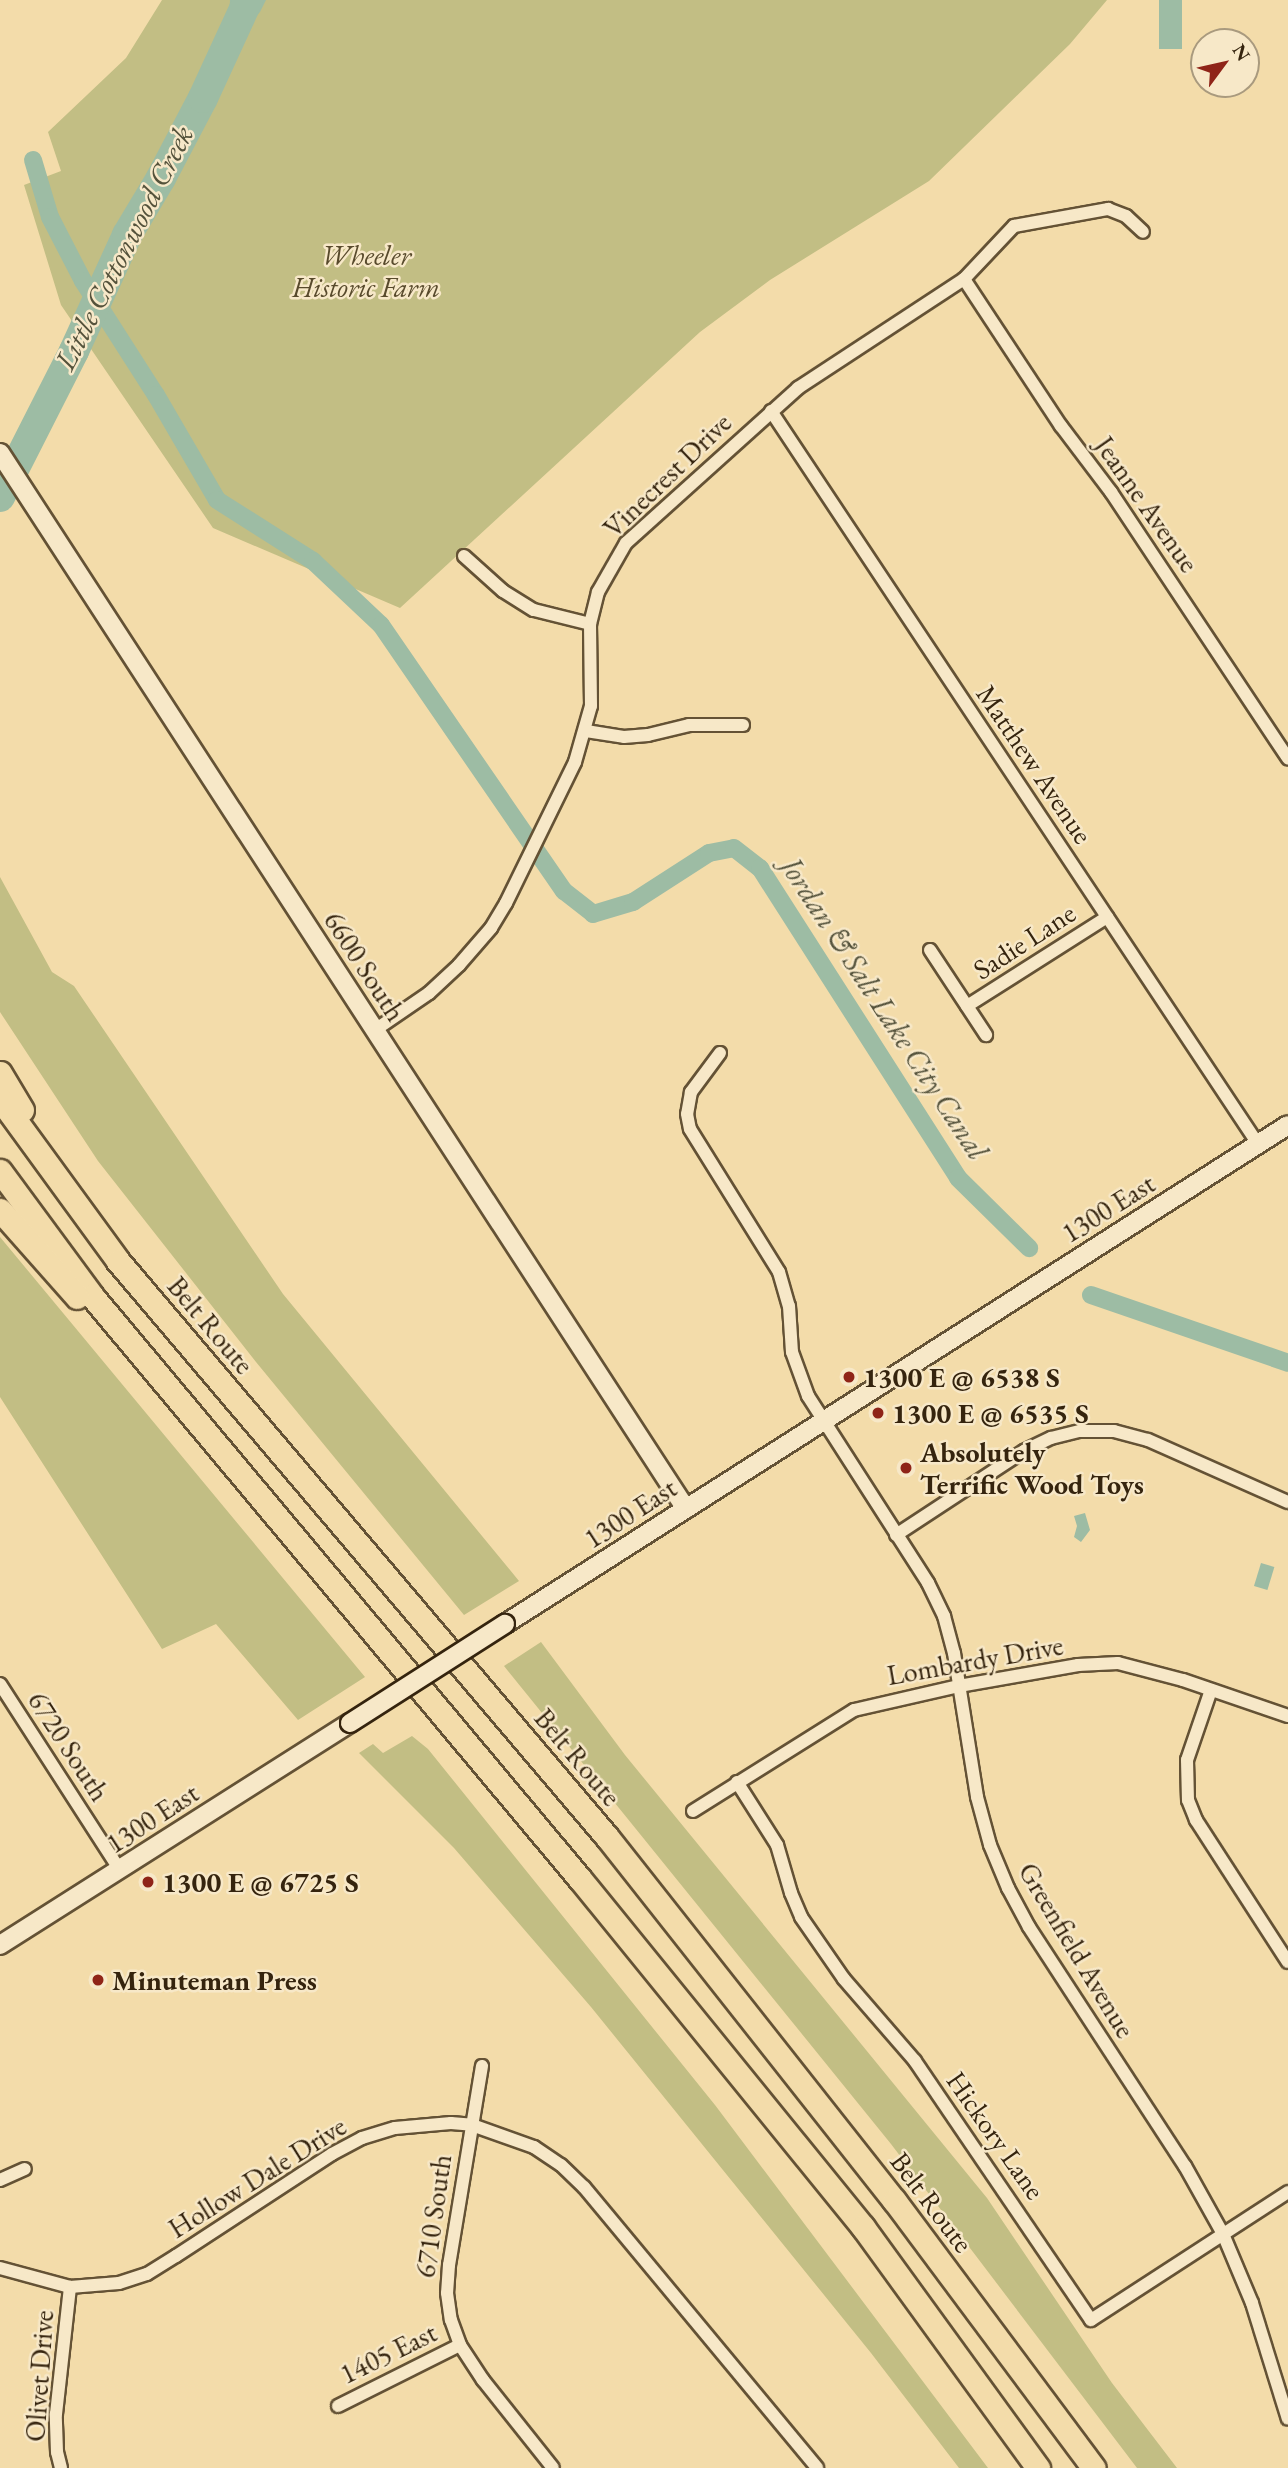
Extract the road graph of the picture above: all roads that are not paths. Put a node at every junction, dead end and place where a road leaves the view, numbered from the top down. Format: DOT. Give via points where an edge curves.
graph roads {
  1 [pos="1143,232"];
  2 [pos="964,279"];
  3 [pos="771,411"];
  4 [pos="1,454"];
  5 [pos="464,556"];
  6 [pos="590,624"];
  7 [pos="743,725"];
  8 [pos="586,731"];
  9 [pos="1288,758"];
  10 [pos="1107,917"];
  11 [pos="930,950"];
  12 [pos="967,1006"];
  13 [pos="375,1030"];
  14 [pos="986,1035"];
  15 [pos="720,1053"];
  16 [pos="0,1073"];
  17 [pos="0,1099"];
  18 [pos="1288,1125"];
  19 [pos="1258,1144"];
  20 [pos="0,1171"];
  21 [pos="80,1209"];
  22 [pos="0,1210"];
  23 [pos="823,1422"];
  24 [pos="1288,1502"];
  25 [pos="686,1509"];
  26 [pos="896,1535"];
  27 [pos="388,1649"];
  28 [pos="0,1684"];
  29 [pos="959,1686"];
  30 [pos="1211,1690"];
  31 [pos="1288,1716"];
  32 [pos="737,1782"];
  33 [pos="694,1811"];
  34 [pos="120,1870"];
  35 [pos="0,1945"];
  36 [pos="1288,1962"];
  37 [pos="482,2066"];
  38 [pos="472,2126"];
  39 [pos="25,2169"];
  40 [pos="0,2180"];
  41 [pos="1288,2192"];
  42 [pos="1223,2234"];
  43 [pos="0,2268"];
  44 [pos="70,2287"];
  45 [pos="460,2345"];
  46 [pos="338,2406"];
  47 [pos="1288,2419"];
  48 [pos="61,2468"];
  49 [pos="553,2468"];
  50 [pos="817,2468"];
  51 [pos="1038,2468"];
  52 [pos="1094,2468"];
  1 -- 2 [label="street, Vinecrest Drive" via="1126,216 1108,209 1022,222 1005,233"];
  2 -- 3 [label="street, Vinecrest Drive" via="825,368"];
  2 -- 9 [label="street, Jeanne Avenue"];
  3 -- 6 [label="street, Vinecrest Drive" via="626,543 598,592"];
  3 -- 10 [label="street, Matthew Avenue"];
  4 -- 13 [label="main road, 6600 South"];
  5 -- 6 [label="street" via="503,591 534,610"];
  6 -- 8 [label="street, Vinecrest Drive" via="591,706"];
  7 -- 8 [label="street" via="689,725 624,737"];
  8 -- 13 [label="street, Vinecrest Drive" via="539,837 491,928 429,993"];
  10 -- 12 [label="street, Sadie Lane"];
  10 -- 19 [label="street, Matthew Avenue"];
  11 -- 12 [label="street, Sadie Lane"];
  12 -- 14 [label="street, Sadie Lane"];
  13 -- 25 [label="main road, 6600 South"];
  15 -- 23 [label="street, Greenfield Avenue" via="691,1092 690,1129 779,1272 789,1306 794,1360"];
  16 -- 21 [label="highway"];
  17 -- 21 [label="highway, Belt Route"];
  18 -- 19 [label="main road, 1300 East"];
  19 -- 23 [label="main road, 1300 East"];
  20 -- 27 [label="highway" via="92,1296"];
  21 -- 52 [label="highway, Belt Route" via="118,1261 607,1837 894,2200"];
  22 -- 27 [label="highway"];
  23 -- 25 [label="main road, 1300 East"];
  23 -- 26 [label="street, Greenfield Avenue"];
  24 -- 26 [label="street" via="1148,1440 1114,1431 1080,1431 1031,1447"];
  25 -- 34 [label="main road, 1300 East, bridge"];
  26 -- 29 [label="street, Greenfield Avenue" via="939,1604 952,1641"];
  27 -- 51 [label="highway" via="863,2227"];
  28 -- 34 [label="street, 6720 South"];
  29 -- 30 [label="street, Lombardy Drive" via="1078,1665 1118,1663"];
  29 -- 32 [label="street, Lombardy Drive" via="854,1710"];
  29 -- 42 [label="street, Greenfield Avenue" via="983,1822 1008,1888 1185,2166"];
  30 -- 31 [label="street, Lombardy Drive"];
  30 -- 36 [label="street" via="1187,1760 1188,1800 1196,1820"];
  32 -- 33 [label="street, Lombardy Drive"];
  32 -- 42 [label="street, Hickory Lane" via="779,1849 801,1916 844,1979 915,2062 1091,2320"];
  34 -- 35 [label="main road, 1300 East"];
  37 -- 38 [label="street, 6710 South"];
  38 -- 44 [label="street, Hollow Dale Drive" via="406,2126 362,2138 147,2273 119,2283"];
  38 -- 45 [label="street, 6710 South" via="447,2293"];
  38 -- 50 [label="street, Hollow Dale Drive" via="534,2147 584,2187"];
  39 -- 40 [label="street"];
  41 -- 42 [label="street, Hickory Lane"];
  42 -- 47 [label="street, Greenfield Avenue" via="1252,2303"];
  43 -- 44 [label="street, Hollow Dale Drive"];
  44 -- 48 [label="street, Olivet Drive" via="56,2414"];
  45 -- 46 [label="street, 1405 East"];
  45 -- 49 [label="street, 6710 South"];
}
